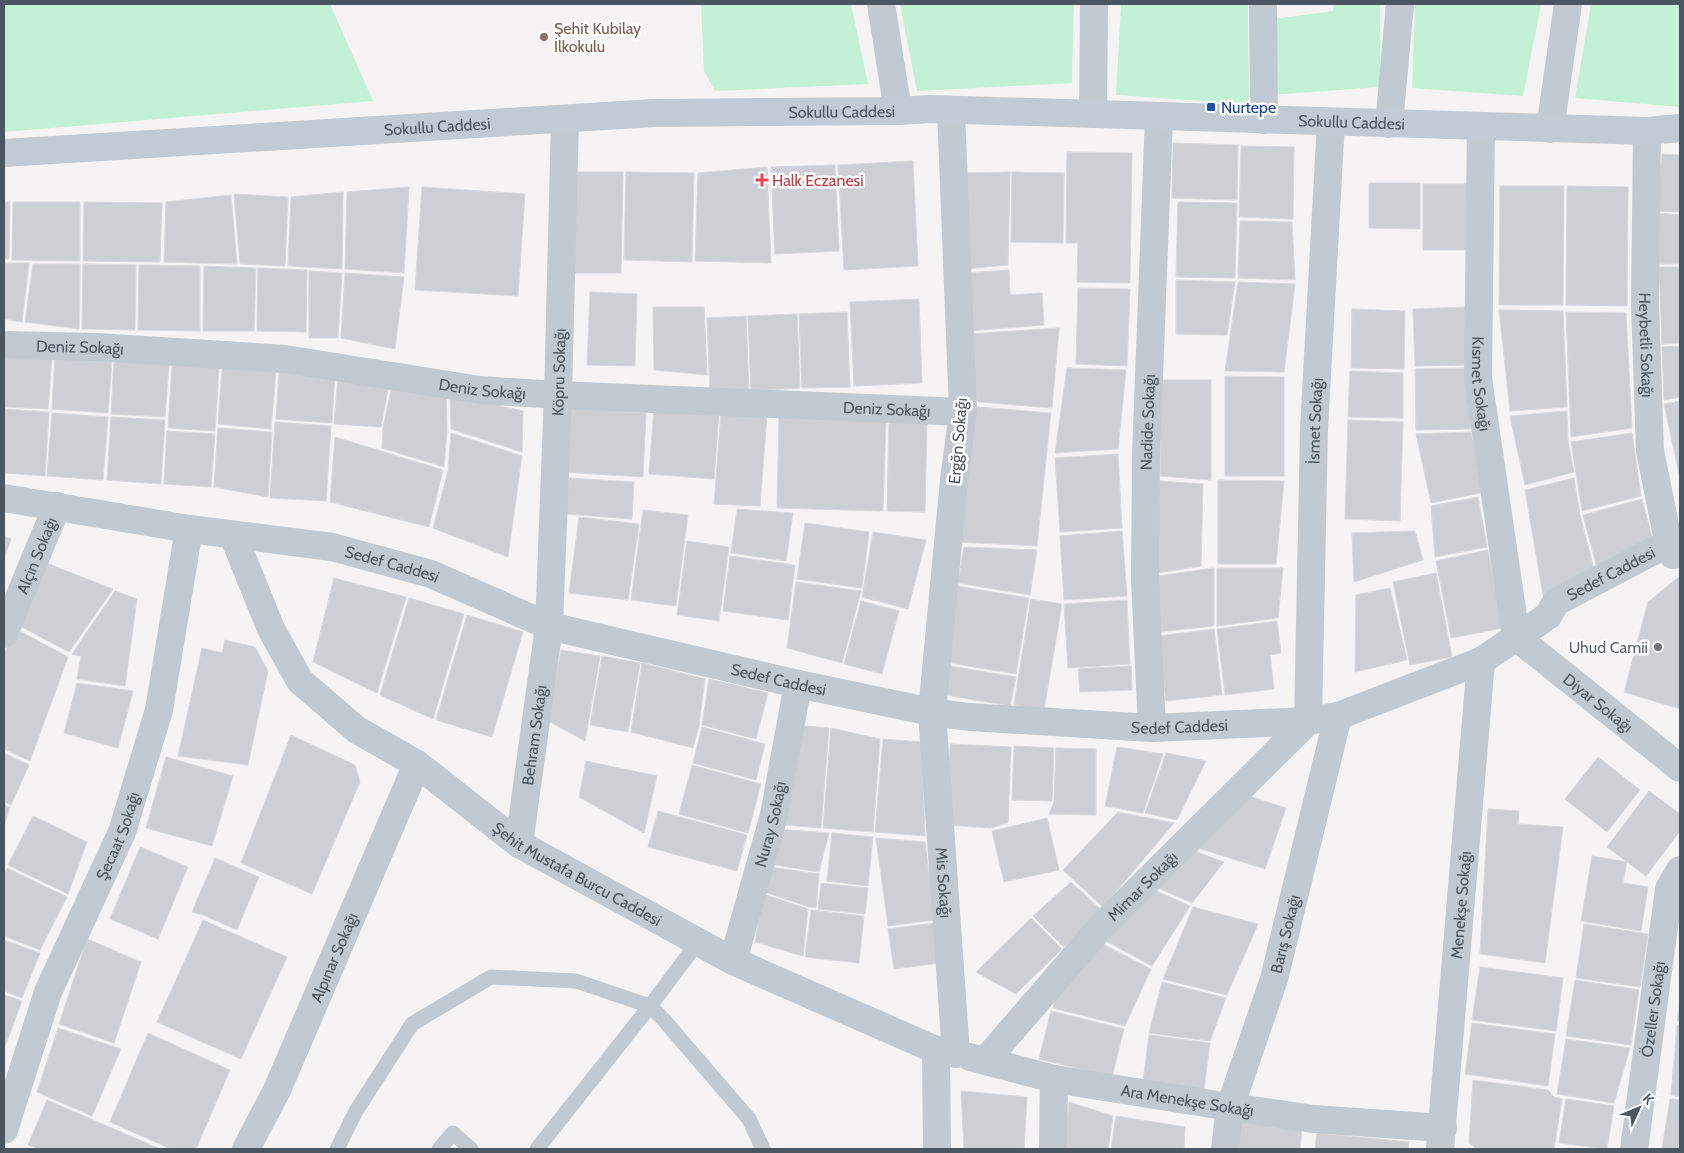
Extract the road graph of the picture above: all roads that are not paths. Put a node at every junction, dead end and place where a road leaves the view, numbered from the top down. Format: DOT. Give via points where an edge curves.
graph roads {
  1 [pos="881,4"];
  2 [pos="1094,4"];
  3 [pos="1263,4"];
  4 [pos="1400,4"];
  5 [pos="1568,4"];
  6 [pos="952,110"];
  7 [pos="898,112"];
  8 [pos="1093,114"];
  9 [pos="1159,116"];
  10 [pos="565,119"];
  11 [pos="1264,120"];
  12 [pos="1331,122"];
  13 [pos="1389,124"];
  14 [pos="1481,126"];
  15 [pos="1680,128"];
  16 [pos="1550,129"];
  17 [pos="1647,132"];
  18 [pos="4,153"];
  19 [pos="4,345"];
  20 [pos="558,395"];
  21 [pos="963,412"];
  22 [pos="4,498"];
  23 [pos="57,506"];
  24 [pos="189,529"];
  25 [pos="233,535"];
  26 [pos="1675,547"];
  27 [pos="549,626"];
  28 [pos="4,634"];
  29 [pos="1516,637"];
  30 [pos="1481,661"];
  31 [pos="798,684"];
  32 [pos="932,712"];
  33 [pos="1338,716"];
  34 [pos="1308,721"];
  35 [pos="1152,728"];
  36 [pos="416,764"];
  37 [pos="1680,768"];
  38 [pos="519,844"];
  39 [pos="1680,870"];
  40 [pos="698,942"];
  41 [pos="733,961"];
  42 [pos="650,1006"];
  43 [pos="946,1052"];
  44 [pos="986,1060"];
  45 [pos="1054,1079"];
  46 [pos="1230,1107"];
  47 [pos="4,1130"];
  48 [pos="1442,1139"];
  49 [pos="246,1149"];
  50 [pos="337,1149"];
  51 [pos="439,1149"];
  52 [pos="471,1149"];
  53 [pos="537,1149"];
  54 [pos="763,1149"];
  55 [pos="937,1149"];
  56 [pos="1053,1149"];
  57 [pos="1225,1149"];
  58 [pos="1634,1149"];
  1 -- 7 [label="street"];
  2 -- 8 [label="street"];
  3 -- 11 [label="street"];
  4 -- 13 [label="street"];
  5 -- 16 [label="street"];
  6 -- 7 [label="main road, Sokullu Caddesi"];
  6 -- 8 [label="main road, Sokullu Caddesi"];
  6 -- 21 [label="street, Ergğn Sokağı"];
  7 -- 10 [label="main road, Sokullu Caddesi" via="654,113"];
  8 -- 9 [label="main road, Sokullu Caddesi"];
  9 -- 11 [label="main road, Sokullu Caddesi"];
  9 -- 35 [label="street, Nadide Sokağı" via="1146,455 1145,580"];
  10 -- 18 [label="main road, Sokullu Caddesi"];
  10 -- 20 [label="street, Köpru Sokağı"];
  11 -- 12 [label="main road, Sokullu Caddesi"];
  12 -- 13 [label="main road, Sokullu Caddesi"];
  12 -- 34 [label="street, İsmet Sokağı" via="1314,429"];
  13 -- 14 [label="main road, Sokullu Caddesi"];
  14 -- 16 [label="main road, Sokullu Caddesi"];
  14 -- 29 [label="street, Kısmet Sokağı" via="1478,378"];
  15 -- 17 [label="main road, Sokullu Caddesi"];
  16 -- 17 [label="main road, Sokullu Caddesi"];
  17 -- 26 [label="street, Heybetli Sokağı" via="1645,304 1650,451"];
  19 -- 20 [label="street, Deniz Sokağı" via="97,347 285,359 480,390"];
  20 -- 21 [label="street, Deniz Sokağı"];
  20 -- 27 [label="street, Köpru Sokağı"];
  21 -- 32 [label="street, Ergğn Sokağı"];
  22 -- 23 [label="street, Sedef Caddesi"];
  23 -- 24 [label="street, Sedef Caddesi"];
  23 -- 28 [label="street, Alçin Sokağı"];
  24 -- 25 [label="street, Sedef Caddesi"];
  24 -- 47 [label="street, Şecaat Sokağı" via="159,710 122,832 48,992"];
  25 -- 27 [label="street, Sedef Caddesi" via="332,547 431,574"];
  25 -- 36 [label="street, Şehit Mustafa Burcu Caddesi" via="272,629 300,681 357,730"];
  26 -- 29 [label="street, Sedef Caddesi" via="1564,616 1548,616"];
  27 -- 31 [label="street, Sedef Caddesi"];
  27 -- 38 [label="street, Behram Sokağı"];
  29 -- 30 [label="street, Sedef Caddesi"];
  29 -- 37 [label="street, Diyar Sokağı"];
  30 -- 33 [label="street, Sedef Caddesi"];
  30 -- 48 [label="street, Menekşe Sokağı"];
  31 -- 32 [label="street, Sedef Caddesi"];
  31 -- 41 [label="street, Nuray Sokağı" via="774,815"];
  32 -- 35 [label="street, Sedef Caddesi"];
  32 -- 43 [label="street, Mis Sokağı"];
  33 -- 34 [label="street, Sedef Caddesi"];
  33 -- 46 [label="street, Barış Sokağı" via="1274,979"];
  34 -- 35 [label="street, Sedef Caddesi"];
  34 -- 44 [label="street, Mimar Sokağı" via="1099,929"];
  36 -- 38 [label="street, Şehit Mustafa Burcu Caddesi"];
  36 -- 49 [label="street, Alpınar Sokağı" via="277,1090"];
  38 -- 40 [label="street, Şehit Mustafa Burcu Caddesi"];
  39 -- 58 [label="street, Özeller Sokağı" via="1669,889"];
  40 -- 41 [label="street, Şehit Mustafa Burcu Caddesi"];
  40 -- 42 [label="lane"];
  41 -- 43 [label="street, Şehit Mustafa Burcu Caddesi"];
  42 -- 50 [label="lane" via="576,981 491,977 412,1024 356,1111"];
  42 -- 53 [label="lane"];
  42 -- 54 [label="lane" via="738,1106"];
  43 -- 44 [label="street, Ara Menekşe Sokağı"];
  43 -- 55 [label="street"];
  44 -- 45 [label="street, Ara Menekşe Sokağı"];
  45 -- 46 [label="street, Ara Menekşe Sokağı"];
  45 -- 56 [label="street"];
  46 -- 48 [label="street, Ara Menekşe Sokağı"];
  46 -- 57 [label="street, Barış Sokağı"];
  51 -- 52 [label="lane" via="453,1133"];
}
